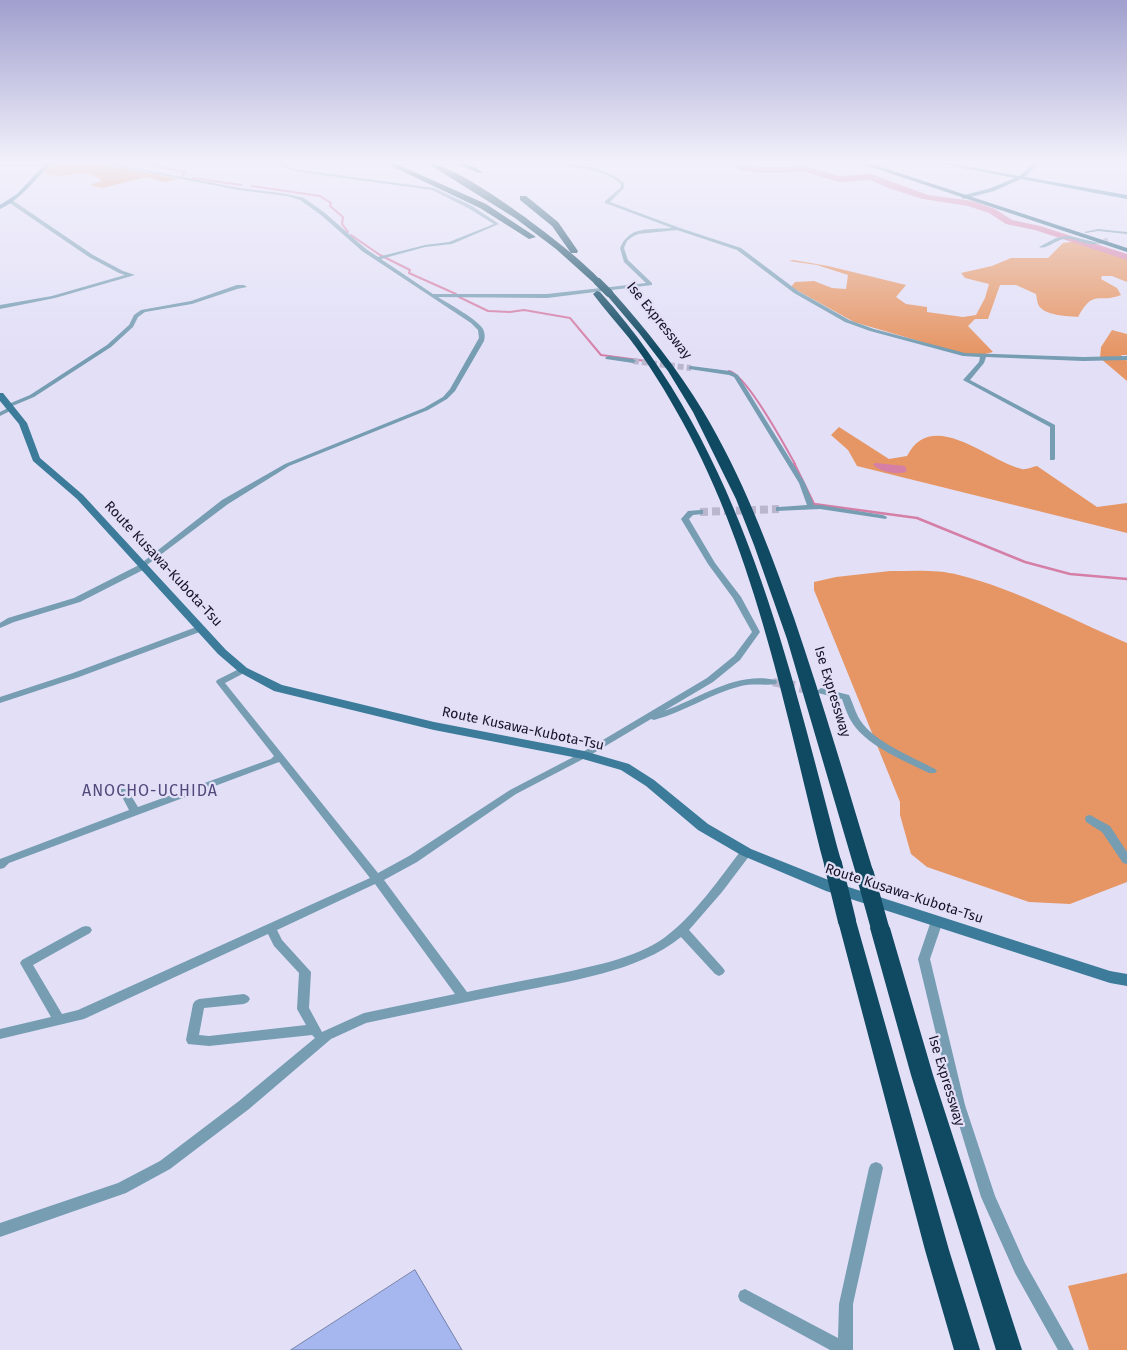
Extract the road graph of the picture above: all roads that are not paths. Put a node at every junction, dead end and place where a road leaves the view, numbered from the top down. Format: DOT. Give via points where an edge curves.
graph roads {
  1 [pos="47,226"];
  2 [pos="337,226"];
  3 [pos="492,226"];
  4 [pos="515,226"];
  5 [pos="520,226"];
  6 [pos="533,226"];
  7 [pos="556,226"];
  8 [pos="670,226"];
  9 [pos="1057,226"];
  10 [pos="678,229"];
  11 [pos="1102,231"];
  12 [pos="1086,232"];
  13 [pos="1127,233"];
  14 [pos="1110,239"];
  15 [pos="1097,243"];
  16 [pos="544,244"];
  17 [pos="1041,247"];
  18 [pos="1127,249"];
  19 [pos="379,258"];
  20 [pos="244,287"];
  21 [pos="605,288"];
  22 [pos="434,296"];
  23 [pos="0,307"];
  24 [pos="983,356"];
  25 [pos="608,358"];
  26 [pos="1127,358"];
  27 [pos="633,361"];
  28 [pos="691,368"];
  29 [pos="0,395"];
  30 [pos="6,410"];
  31 [pos="1052,459"];
  32 [pos="811,507"];
  33 [pos="779,509"];
  34 [pos="700,512"];
  35 [pos="883,517"];
  36 [pos="143,565"];
  37 [pos="0,626"];
  38 [pos="202,628"];
  39 [pos="243,670"];
  40 [pos="773,682"];
  41 [pos="821,691"];
  42 [pos="0,700"];
  43 [pos="649,718"];
  44 [pos="584,755"];
  45 [pos="279,756"];
  46 [pos="932,771"];
  47 [pos="124,791"];
  48 [pos="135,812"];
  49 [pos="1090,819"];
  50 [pos="746,852"];
  51 [pos="1127,860"];
  52 [pos="0,865"];
  53 [pos="378,879"];
  54 [pos="937,921"];
  55 [pos="270,928"];
  56 [pos="86,930"];
  57 [pos="682,930"];
  58 [pos="719,971"];
  59 [pos="1127,980"];
  60 [pos="464,997"];
  61 [pos="244,999"];
  62 [pos="59,1020"];
  63 [pos="0,1034"];
  64 [pos="318,1035"];
  65 [pos="876,1168"];
  66 [pos="0,1230"];
  67 [pos="745,1296"];
  68 [pos="845,1350"];
  69 [pos="967,1350"];
  70 [pos="1009,1350"];
  71 [pos="1066,1350"];
  1 -- 23 [label="street" via="91,256 132,275 53,297"];
  2 -- 19 [label="street"];
  3 -- 19 [label="street" via="450,243"];
  4 -- 16 [label="highway"];
  5 -- 16 [label="highway, Ise Expressway"];
  6 -- 21 [label="highway, Ise Expressway"];
  7 -- 21 [label="highway"];
  8 -- 10 [label="street"];
  9 -- 18 [label="main road"];
  10 -- 22 [label="street" via="639,231 626,239 622,248 626,261 650,284 547,296"];
  10 -- 24 [label="street" via="739,249 787,287 847,322 954,354"];
  11 -- 12 [label="street"];
  11 -- 13 [label="street"];
  11 -- 14 [label="street"];
  15 -- 17 [label="street" via="1069,237"];
  16 -- 21 [label="highway, Ise Expressway" via="586,283"];
  19 -- 22 [label="street"];
  20 -- 30 [label="street" via="143,312 109,346"];
  21 -- 69 [label="highway, Ise Expressway, bridge" via="678,404 716,478 743,546 762,602 937,1250"];
  21 -- 70 [label="highway, Ise Expressway, bridge" via="671,366 717,444 749,512 814,700 922,1074"];
  22 -- 36 [label="street" via="473,322 482,332 479,344 449,395 426,409 287,465 225,502"];
  24 -- 26 [label="street"];
  24 -- 31 [label="street" via="982,362 966,380 1053,426"];
  25 -- 27 [label="street"];
  28 -- 32 [label="street" via="736,376 802,483"];
  29 -- 30 [label="main road, Route Kusawa-Kubota-Tsu"];
  30 -- 36 [label="main road, Route Kusawa-Kubota-Tsu" via="23,422 36,459 80,497"];
  32 -- 33 [label="street"];
  32 -- 35 [label="street"];
  34 -- 43 [label="street" via="691,513 685,519 751,619 756,632 725,669"];
  36 -- 37 [label="street" via="76,600"];
  36 -- 38 [label="main road, Route Kusawa-Kubota-Tsu"];
  38 -- 39 [label="main road, Route Kusawa-Kubota-Tsu"];
  38 -- 42 [label="street"];
  39 -- 44 [label="main road, Route Kusawa-Kubota-Tsu" via="278,688 355,708"];
  39 -- 45 [label="street" via="220,682"];
  40 -- 43 [label="street" via="744,681 677,710"];
  41 -- 46 [label="street" via="846,697 857,724 886,746"];
  43 -- 44 [label="street"];
  44 -- 50 [label="main road, Route Kusawa-Kubota-Tsu" via="625,767 650,783 703,827"];
  44 -- 53 [label="street" via="513,792"];
  45 -- 48 [label="street" via="274,761"];
  45 -- 53 [label="street"];
  47 -- 48 [label="street"];
  48 -- 52 [label="street"];
  49 -- 51 [label="street" via="1106,829"];
  50 -- 54 [label="main road, Route Kusawa-Kubota-Tsu" via="831,887"];
  50 -- 57 [label="street"];
  53 -- 55 [label="street"];
  53 -- 60 [label="street"];
  54 -- 59 [label="main road, Route Kusawa-Kubota-Tsu"];
  54 -- 71 [label="street" via="924,959 959,1105 988,1197 1020,1268"];
  55 -- 62 [label="street" via="80,1015"];
  55 -- 64 [label="street" via="278,943 305,972 303,1009"];
  56 -- 62 [label="street" via="26,963"];
  57 -- 58 [label="street"];
  57 -- 60 [label="street" via="641,955 598,970"];
  60 -- 64 [label="street" via="364,1018 327,1035"];
  61 -- 64 [label="street" via="199,1004 192,1040"];
  62 -- 63 [label="street"];
  64 -- 66 [label="street" via="236,1111 165,1164 121,1188"];
  65 -- 68 [label="street" via="846,1304"];
  67 -- 68 [label="street"];
}
